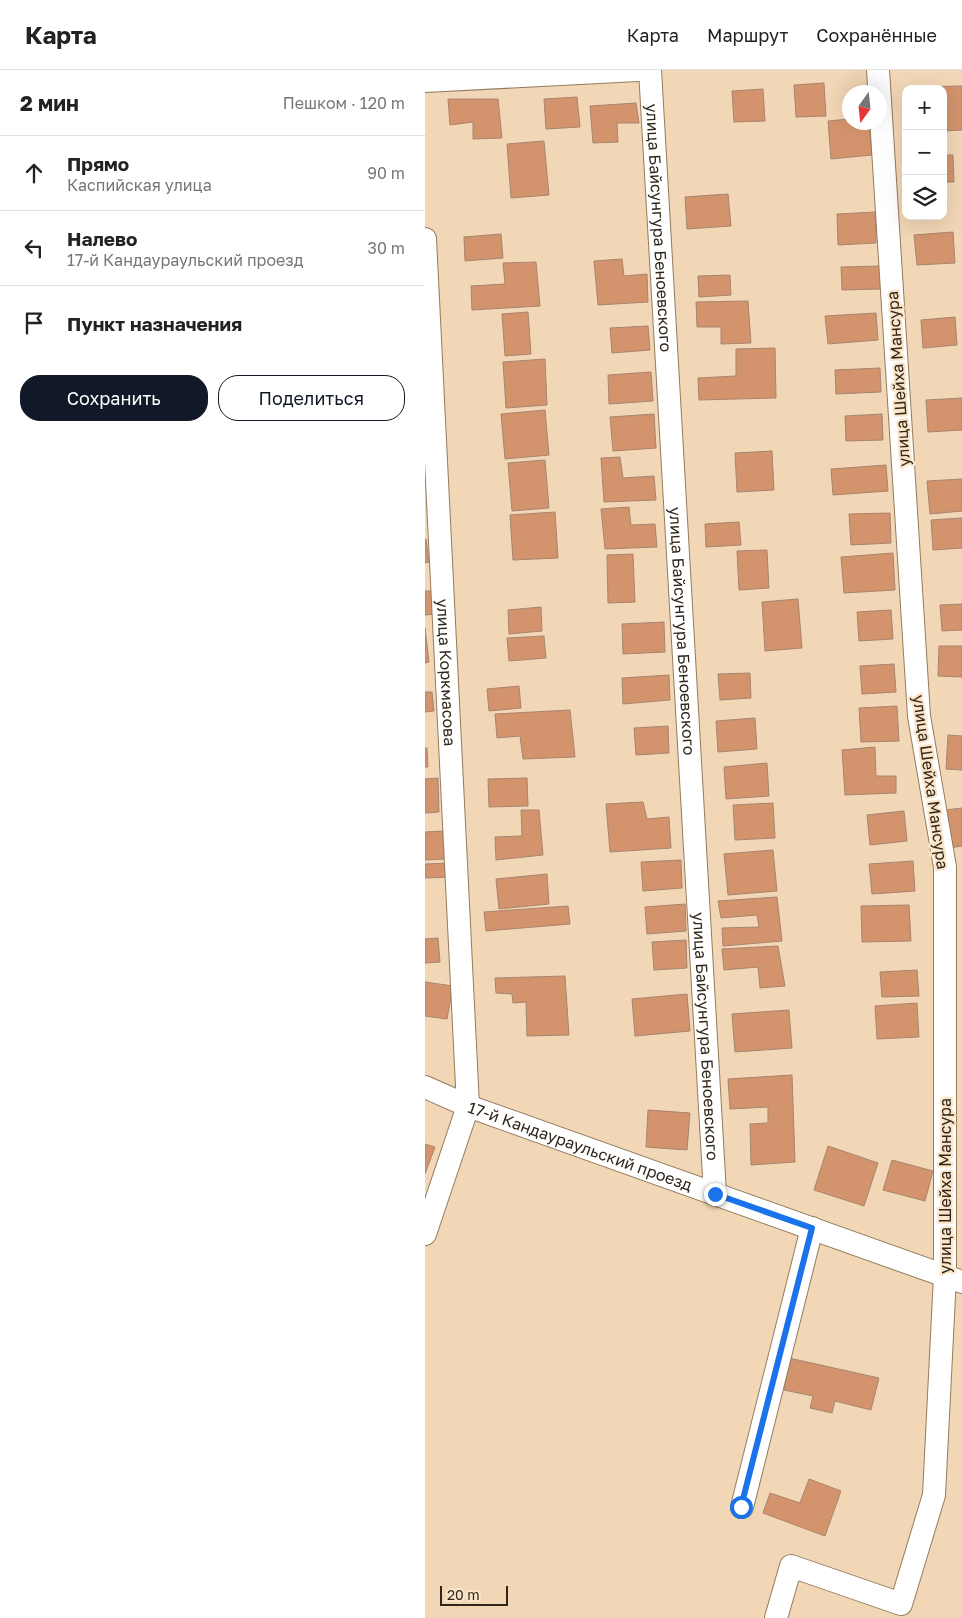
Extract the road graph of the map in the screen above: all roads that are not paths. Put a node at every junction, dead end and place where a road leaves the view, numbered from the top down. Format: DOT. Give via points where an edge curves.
graph roads {
  1 [pos="638,70"];
  2 [pos="650,70"];
  3 [pos="878,70"];
  4 [pos="425,81"];
  5 [pos="425,239"];
  6 [pos="953,908"];
  7 [pos="425,1087"];
  8 [pos="469,1106"];
  9 [pos="715,1194"];
  10 [pos="812,1228"];
  11 [pos="425,1234"];
  12 [pos="953,1279"];
  13 [pos="741,1507"];
  14 [pos="776,1618"];
  1 -- 4 [label="street"];
  2 -- 9 [label="street, улица Байсунгура Беноевского"];
  3 -- 6 [label="street, улица Шейха Мансура" via="919,716"];
  5 -- 8 [label="street, улица Коркмасова"];
  6 -- 12 [label="street, улица Шейха Мансура"];
  7 -- 8 [label="street, 17-й Кандаураульский проезд"];
  8 -- 9 [label="street, 17-й Кандаураульский проезд"];
  8 -- 11 [label="street"];
  9 -- 10 [label="street, 17-й Кандаураульский проезд"];
  10 -- 12 [label="street, 17-й Кандаураульский проезд"];
  10 -- 13 [label="street"];
  12 -- 14 [label="street, улица Шейха Мансура" via="934,1495 901,1604 791,1566"];
}
